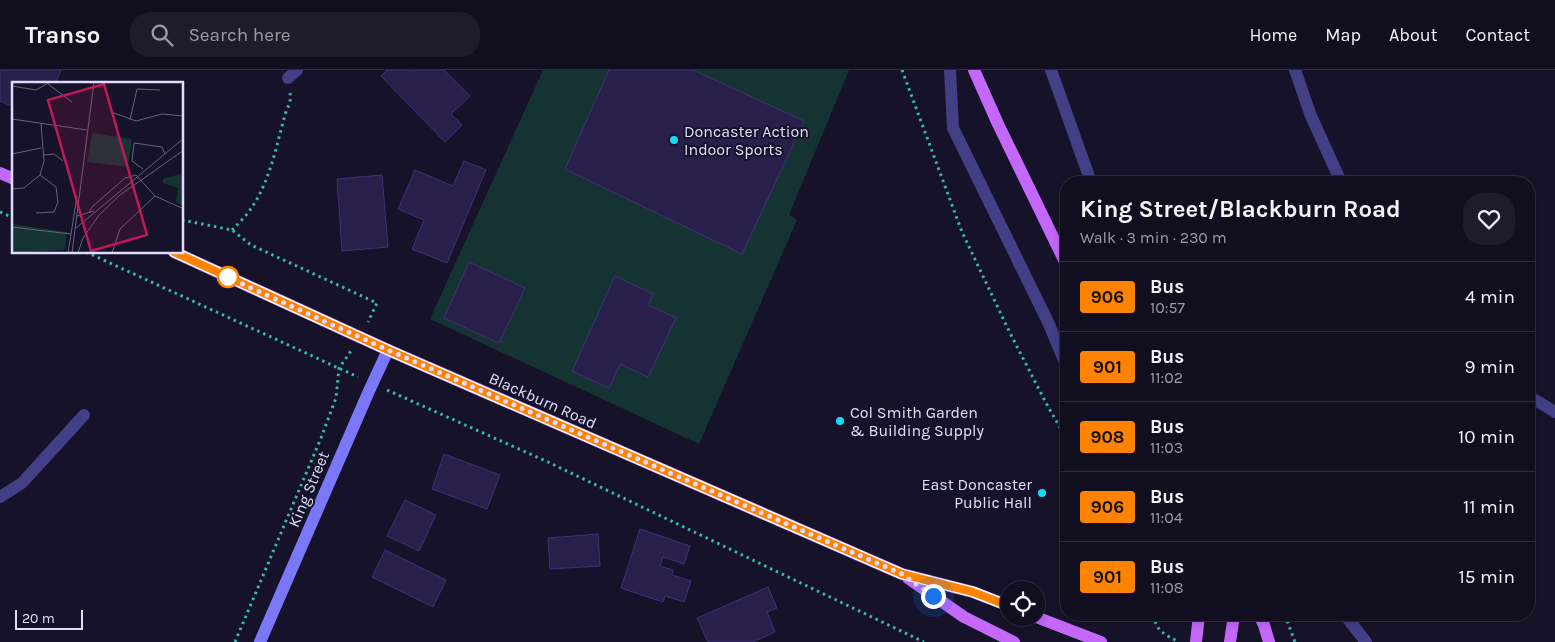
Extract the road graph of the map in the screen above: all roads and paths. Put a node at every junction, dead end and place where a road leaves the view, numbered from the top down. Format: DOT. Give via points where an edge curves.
graph roads {
  1 [pos="902,70"];
  2 [pos="950,70"];
  3 [pos="974,70"];
  4 [pos="1052,70"];
  5 [pos="1295,70"];
  6 [pos="293,74"];
  7 [pos="0,173"];
  8 [pos="1089,176"];
  9 [pos="1338,176"];
  10 [pos="12,178"];
  11 [pos="0,212"];
  12 [pos="12,217"];
  13 [pos="184,220"];
  14 [pos="232,230"];
  15 [pos="1060,252"];
  16 [pos="90,254"];
  17 [pos="178,254"];
  18 [pos="361,338"];
  19 [pos="388,350"];
  20 [pos="1060,352"];
  21 [pos="339,368"];
  22 [pos="372,384"];
  23 [pos="1535,400"];
  24 [pos="1555,412"];
  25 [pos="84,415"];
  26 [pos="1060,428"];
  27 [pos="0,497"];
  28 [pos="902,574"];
  29 [pos="1000,602"];
  30 [pos="1045,620"];
  31 [pos="1156,621"];
  32 [pos="1198,621"];
  33 [pos="1233,621"];
  34 [pos="1262,621"];
  35 [pos="1287,621"];
  36 [pos="1350,621"];
  37 [pos="235,642"];
  38 [pos="260,642"];
  39 [pos="924,642"];
  40 [pos="1014,642"];
  41 [pos="1102,642"];
  42 [pos="1180,642"];
  43 [pos="1196,642"];
  44 [pos="1230,642"];
  45 [pos="1269,642"];
  46 [pos="1295,642"];
  47 [pos="1366,642"];
  1 -- 26 [label="path" via="962,232"];
  2 -- 20 [label="street" via="953,128"];
  3 -- 15 [label="main road"];
  4 -- 8 [label="street"];
  5 -- 9 [label="street" via="1311,116"];
  6 -- 14 [label="path" via="291,100 265,182 250,209"];
  7 -- 10 [label="main road"];
  11 -- 12 [label="path"];
  13 -- 14 [label="path"];
  14 -- 18 [label="path" via="251,245 377,303"];
  16 -- 21 [label="path"];
  17 -- 18 [label="main road, Blackburn Road"];
  18 -- 19 [label="main road, Blackburn Road"];
  18 -- 21 [label="path"];
  19 -- 22 [label="main road, King Street"];
  19 -- 28 [label="main road, Blackburn Road"];
  21 -- 22 [label="path"];
  21 -- 37 [label="path" via="336,398 322,438"];
  22 -- 38 [label="main road, King Street"];
  22 -- 39 [label="path" via="548,462"];
  23 -- 24 [label="street"];
  25 -- 27 [label="street" via="22,483"];
  28 -- 29 [label="main road, Blackburn Road" via="973,592"];
  28 -- 40 [label="main road, Blackburn Road" via="964,617"];
  30 -- 41 [label="main road"];
  31 -- 42 [label="path" via="1162,632"];
  32 -- 43 [label="main road"];
  33 -- 44 [label="main road"];
  34 -- 45 [label="main road"];
  35 -- 46 [label="path"];
  36 -- 47 [label="street"];
}
